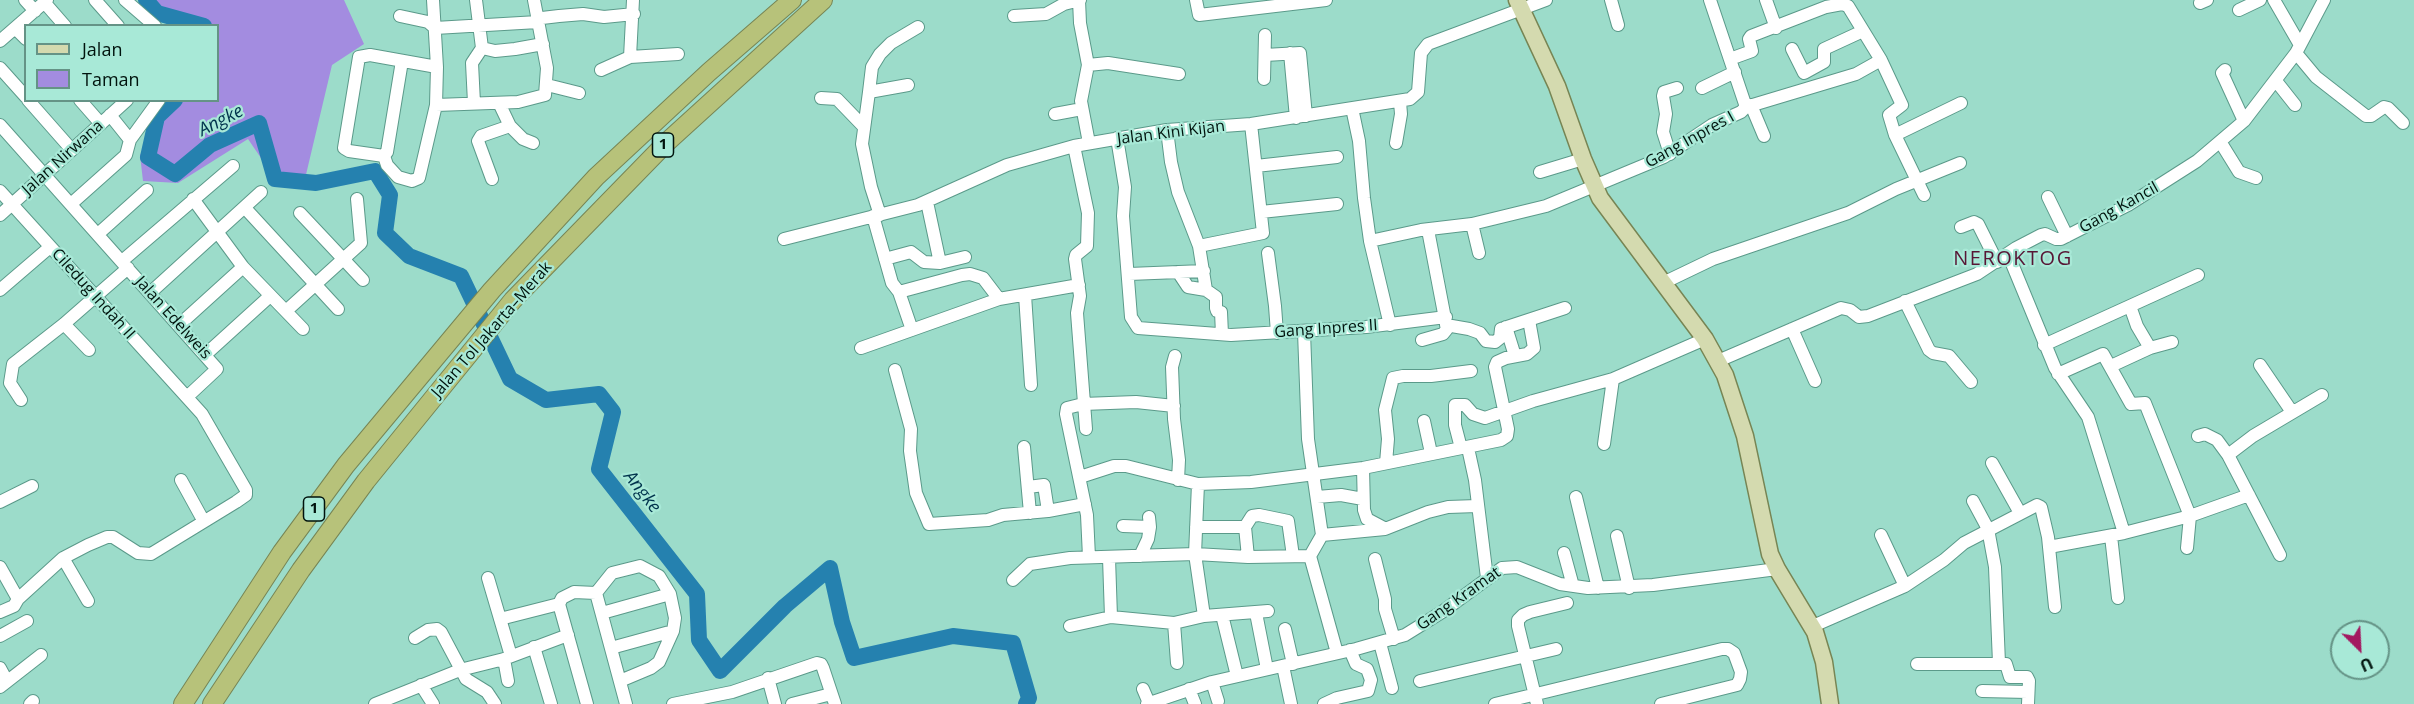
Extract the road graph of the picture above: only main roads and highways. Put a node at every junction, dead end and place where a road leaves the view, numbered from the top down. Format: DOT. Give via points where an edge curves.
graph roads {
  1 [pos="792,0"];
  2 [pos="823,0"];
  3 [pos="1520,5"];
  4 [pos="183,704"];
  5 [pos="212,704"];
  6 [pos="1830,704"];
  1 -- 4 [label="highway, Jalan Tol Jakarta–Merak / 1" via="596,177 492,290 327,491 282,552"];
  2 -- 5 [label="highway, Jalan Tol Jakarta–Merak / 1" via="667,142 513,300 366,481"];
  3 -- 6 [label="main road" via="1557,86 1594,187 1718,361 1745,436 1766,538 1777,569 1813,626 1824,662"];
}
